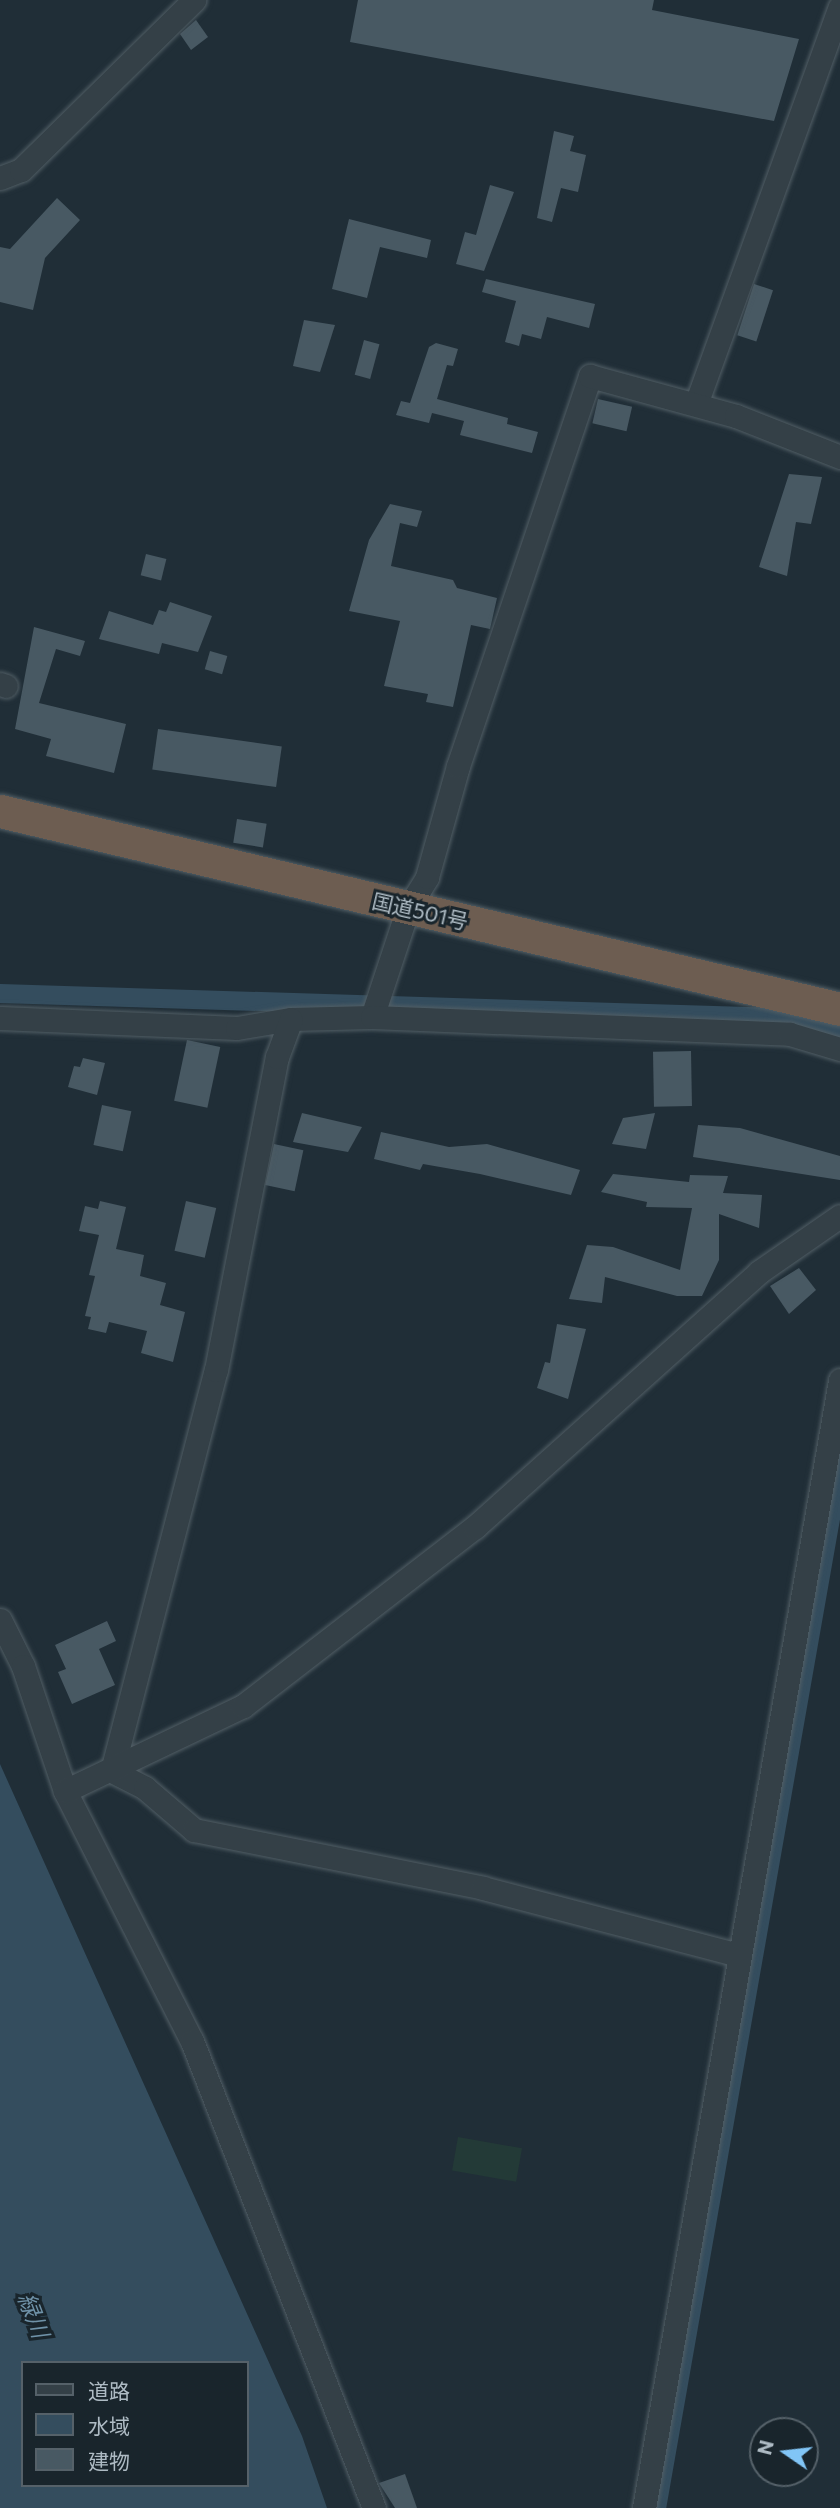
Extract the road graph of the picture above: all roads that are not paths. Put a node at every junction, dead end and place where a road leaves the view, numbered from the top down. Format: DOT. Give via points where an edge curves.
graph roads {
  1 [pos="194,0"];
  2 [pos="840,6"];
  3 [pos="0,178"];
  4 [pos="696,404"];
  5 [pos="840,457"];
  6 [pos="0,811"];
  7 [pos="408,908"];
  8 [pos="375,1007"];
  9 [pos="840,1009"];
  10 [pos="0,1018"];
  11 [pos="291,1020"];
  12 [pos="840,1049"];
  13 [pos="840,1216"];
  14 [pos="840,1380"];
  15 [pos="0,1620"];
  16 [pos="112,1771"];
  17 [pos="65,1791"];
  18 [pos="738,1955"];
  19 [pos="374,2508"];
  20 [pos="644,2508"];
  1 -- 3 [label="street" via="21,170"];
  2 -- 4 [label="street"];
  4 -- 5 [label="street"];
  4 -- 7 [label="street" via="590,376 458,766 427,877"];
  6 -- 7 [label="highway, 国道501号"];
  7 -- 8 [label="street"];
  7 -- 9 [label="highway, 国道501号"];
  8 -- 11 [label="street"];
  8 -- 12 [label="street" via="790,1034"];
  10 -- 11 [label="street" via="237,1028"];
  11 -- 16 [label="street" via="277,1056 216,1370"];
  13 -- 16 [label="street" via="759,1272 475,1527 264,1690 243,1706"];
  14 -- 18 [label="street"];
  15 -- 17 [label="street" via="23,1666"];
  16 -- 17 [label="street"];
  16 -- 18 [label="street" via="145,1788 194,1830 483,1888"];
  17 -- 19 [label="street" via="192,2041"];
  18 -- 20 [label="street"];
}
